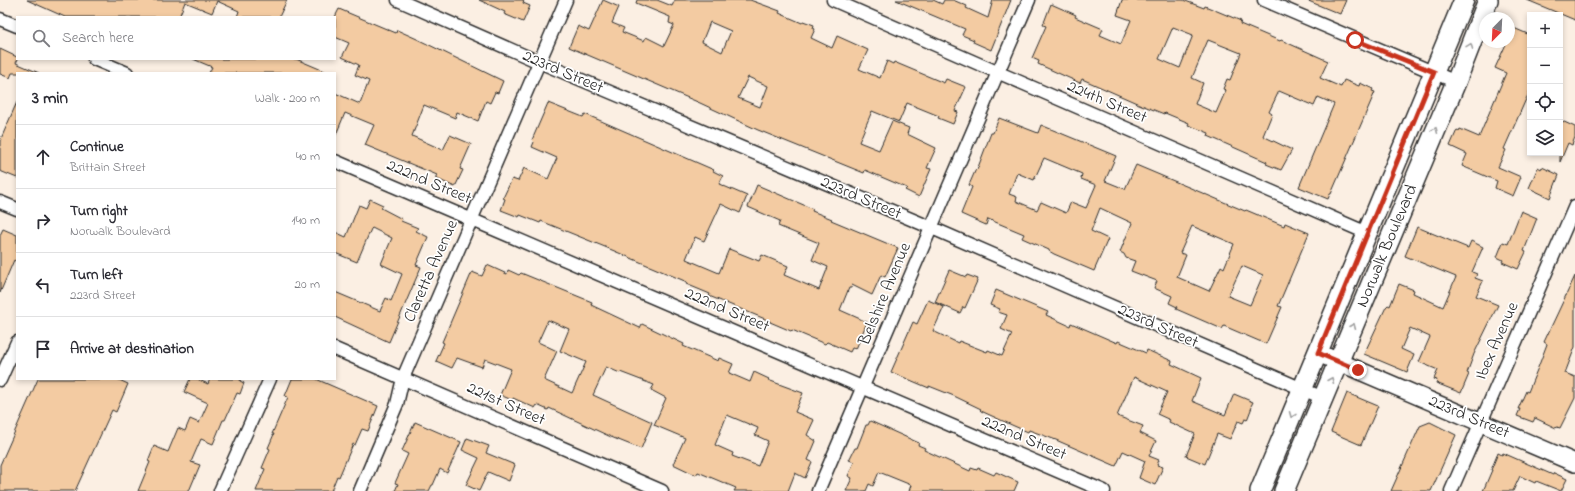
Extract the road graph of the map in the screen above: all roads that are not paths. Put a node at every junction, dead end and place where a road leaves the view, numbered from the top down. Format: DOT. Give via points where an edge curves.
graph roads {
  1 [pos="398,0"];
  2 [pos="566,0"];
  3 [pos="834,0"];
  4 [pos="1029,0"];
  5 [pos="1264,0"];
  6 [pos="1464,0"];
  7 [pos="1488,0"];
  8 [pos="0,19"];
  9 [pos="16,26"];
  10 [pos="96,60"];
  11 [pos="540,62"];
  12 [pos="125,72"];
  13 [pos="997,72"];
  14 [pos="1434,72"];
  15 [pos="1456,82"];
  16 [pos="336,161"];
  17 [pos="0,202"];
  18 [pos="1575,206"];
  19 [pos="16,209"];
  20 [pos="472,219"];
  21 [pos="932,228"];
  22 [pos="1367,233"];
  23 [pos="16,344"];
  24 [pos="336,350"];
  25 [pos="1318,353"];
  26 [pos="1338,362"];
  27 [pos="403,378"];
  28 [pos="0,380"];
  29 [pos="270,380"];
  30 [pos="864,388"];
  31 [pos="1302,389"];
  32 [pos="1323,398"];
  33 [pos="1481,422"];
  34 [pos="1575,463"];
  35 [pos="220,491"];
  36 [pos="360,491"];
  37 [pos="662,491"];
  38 [pos="818,491"];
  39 [pos="1104,491"];
  40 [pos="1260,491"];
  41 [pos="1284,491"];
  42 [pos="1451,491"];
  1 -- 11 [label="street, 223rd Street"];
  2 -- 11 [label="street, Claretta Avenue"];
  3 -- 13 [label="street, 224th Street"];
  4 -- 13 [label="street, Belshire Avenue"];
  5 -- 14 [label="street"];
  6 -- 14 [label="main road, Norwalk Boulevard"];
  15 -- 7 [label="main road, Norwalk Boulevard, one-way"];
  8 -- 9 [label="street"];
  10 -- 12 [label="street"];
  11 -- 20 [label="street, Claretta Avenue"];
  11 -- 21 [label="street, 223rd Street"];
  13 -- 21 [label="street, Belshire Avenue"];
  13 -- 22 [label="street, 224th Street"];
  14 -- 15 [label="street"];
  14 -- 22 [label="main road, Norwalk Boulevard"];
  26 -- 15 [label="main road, Norwalk Boulevard, one-way"];
  16 -- 20 [label="street, 222nd Street"];
  17 -- 19 [label="street"];
  18 -- 33 [label="street, Ibex Avenue"];
  20 -- 27 [label="street, Claretta Avenue"];
  20 -- 30 [label="street, 222nd Street"];
  21 -- 30 [label="street, Belshire Avenue"];
  21 -- 31 [label="street, 223rd Street"];
  22 -- 25 [label="main road, Norwalk Boulevard"];
  23 -- 28 [label="street"];
  24 -- 27 [label="street, 221st Street"];
  25 -- 26 [label="street, 223rd Street"];
  25 -- 31 [label="main road, Norwalk Boulevard"];
  32 -- 26 [label="main road, Norwalk Boulevard, one-way"];
  26 -- 33 [label="street, 223rd Street"];
  27 -- 36 [label="street, Claretta Avenue" via="397,404"];
  27 -- 37 [label="street, 221st Street"];
  29 -- 35 [label="street"];
  30 -- 38 [label="street, Belshire Avenue"];
  30 -- 39 [label="street, 222nd Street"];
  31 -- 32 [label="street, 223rd Street"];
  31 -- 40 [label="main road, Norwalk Boulevard, one-way"];
  32 -- 41 [label="main road, Norwalk Boulevard"];
  33 -- 34 [label="street, 223rd Street"];
  33 -- 42 [label="street, Ibex Avenue"];
}
